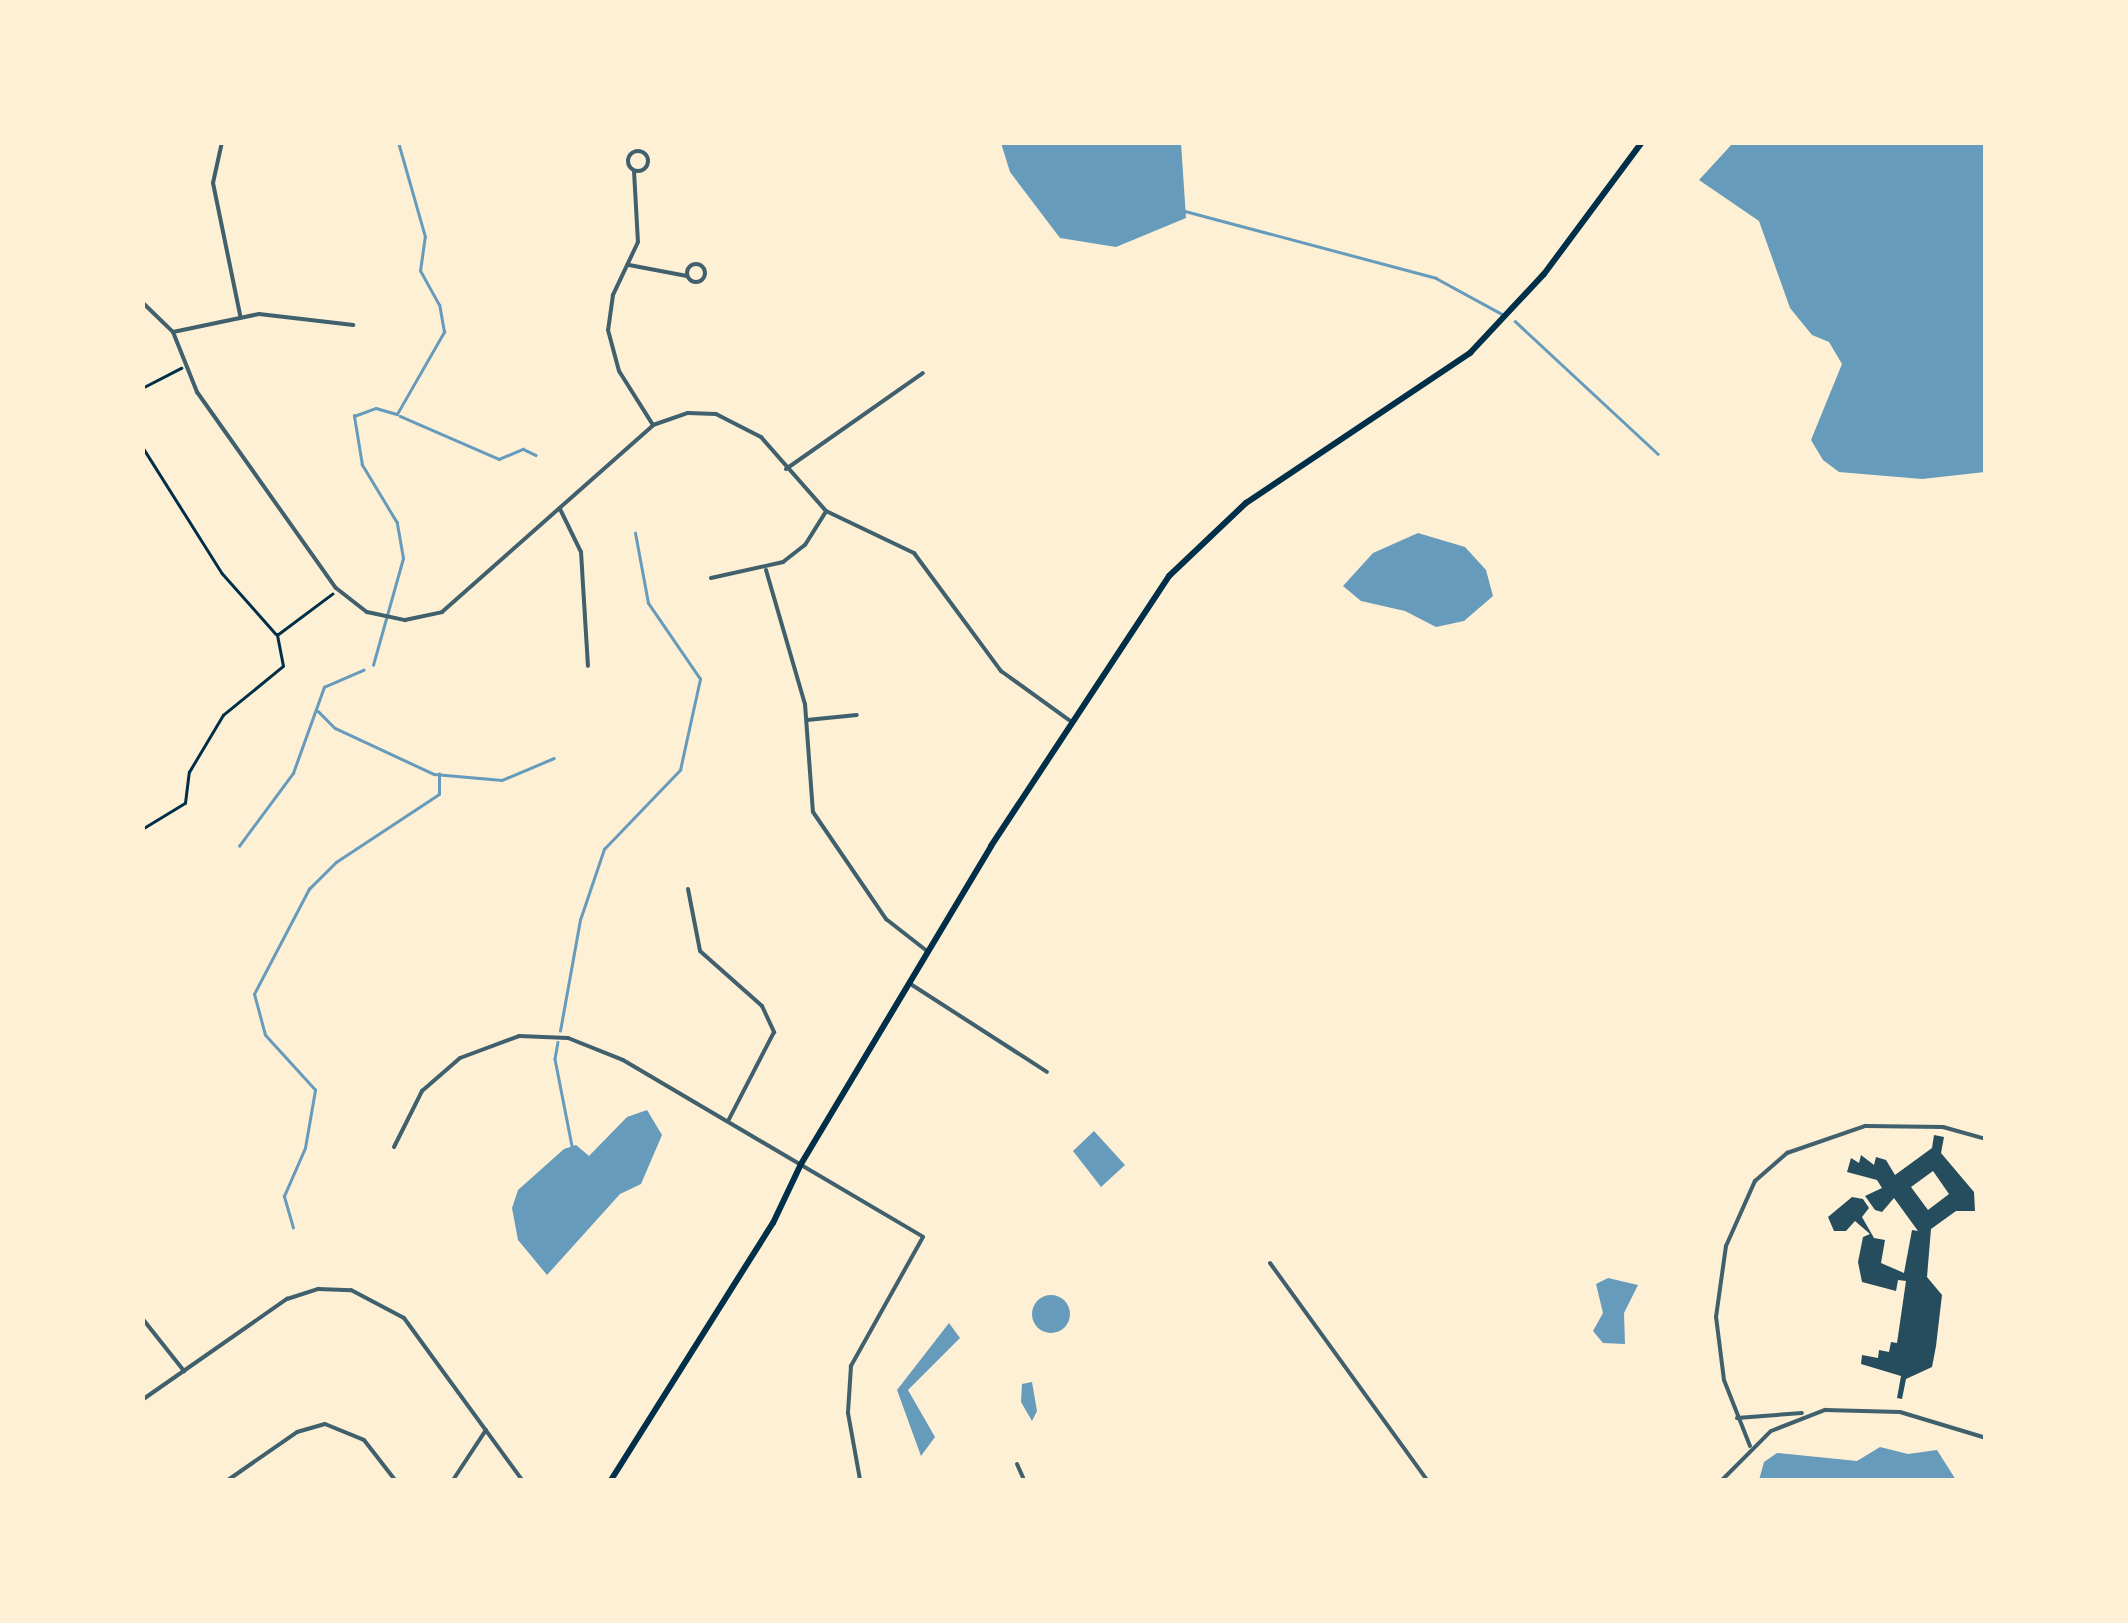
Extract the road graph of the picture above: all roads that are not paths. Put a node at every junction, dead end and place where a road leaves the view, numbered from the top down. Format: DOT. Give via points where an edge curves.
graph roads {
  1 [pos="222,142"];
  2 [pos="1642,142"];
  3 [pos="634,171"];
  4 [pos="630,266"];
  5 [pos="687,276"];
  6 [pos="142,302"];
  7 [pos="240,315"];
  8 [pos="354,325"];
  9 [pos="174,332"];
  10 [pos="923,373"];
  11 [pos="653,425"];
  12 [pos="786,470"];
  13 [pos="560,509"];
  14 [pos="826,511"];
  15 [pos="766,570"];
  16 [pos="711,578"];
  17 [pos="588,666"];
  18 [pos="857,715"];
  19 [pos="807,720"];
  20 [pos="1069,720"];
  21 [pos="688,888"];
  22 [pos="928,951"];
  23 [pos="909,983"];
  24 [pos="1047,1072"];
  25 [pos="728,1121"];
  26 [pos="1986,1139"];
  27 [pos="394,1147"];
  28 [pos="801,1164"];
  29 [pos="1270,1264"];
  30 [pos="142,1318"];
  31 [pos="184,1370"];
  32 [pos="142,1400"];
  33 [pos="1808,1414"];
  34 [pos="1738,1418"];
  35 [pos="486,1430"];
  36 [pos="1986,1438"];
  37 [pos="1750,1446"];
  38 [pos="1017,1464"];
  39 [pos="228,1480"];
  40 [pos="396,1480"];
  41 [pos="453,1480"];
  42 [pos="522,1480"];
  43 [pos="611,1480"];
  44 [pos="860,1480"];
  45 [pos="1024,1480"];
  46 [pos="1427,1480"];
  47 [pos="1722,1480"];
  1 -- 7 [label="street" via="213,184"];
  2 -- 20 [label="main road" via="1544,274 1470,353 1246,504 1194,550 1138,616"];
  3 -- 3 [label="street" via="648,164 640,151 628,156"];
  3 -- 4 [label="street" via="639,228"];
  4 -- 5 [label="street"];
  4 -- 11 [label="street" via="608,314 610,347"];
  6 -- 9 [label="street"];
  7 -- 8 [label="street"];
  7 -- 9 [label="street"];
  9 -- 13 [label="street" via="204,403 338,590 383,617 427,617 458,602"];
  10 -- 12 [label="street"];
  11 -- 12 [label="street" via="688,413 732,418 761,437"];
  11 -- 13 [label="street"];
  12 -- 14 [label="street"];
  13 -- 17 [label="street" via="581,552"];
  14 -- 15 [label="street" via="805,544"];
  14 -- 20 [label="street" via="914,554 1000,671"];
  15 -- 16 [label="street"];
  15 -- 19 [label="street"];
  18 -- 19 [label="street"];
  19 -- 22 [label="street" via="810,798 820,827 886,919"];
  20 -- 22 [label="main road"];
  21 -- 25 [label="street" via="700,950 773,1022 770,1050"];
  22 -- 23 [label="main road"];
  23 -- 24 [label="street"];
  23 -- 28 [label="main road"];
  25 -- 27 [label="street" via="595,1046 519,1036 472,1050 438,1074 413,1104"];
  25 -- 28 [label="street"];
  26 -- 34 [label="street" via="1931,1126 1865,1126 1787,1153 1755,1181 1733,1222 1717,1300 1721,1365"];
  28 -- 43 [label="main road" via="772,1223"];
  28 -- 44 [label="street" via="923,1237 851,1366 848,1413"];
  29 -- 46 [label="street"];
  30 -- 31 [label="street"];
  31 -- 32 [label="street"];
  31 -- 35 [label="street" via="287,1299 318,1289 351,1290 404,1318"];
  33 -- 34 [label="street"];
  33 -- 36 [label="street" via="1900,1412"];
  33 -- 37 [label="street"];
  34 -- 37 [label="street"];
  35 -- 41 [label="street"];
  35 -- 42 [label="street"];
  37 -- 47 [label="street"];
  38 -- 45 [label="street"];
  39 -- 40 [label="street" via="297,1432 326,1424 364,1440"];
}
